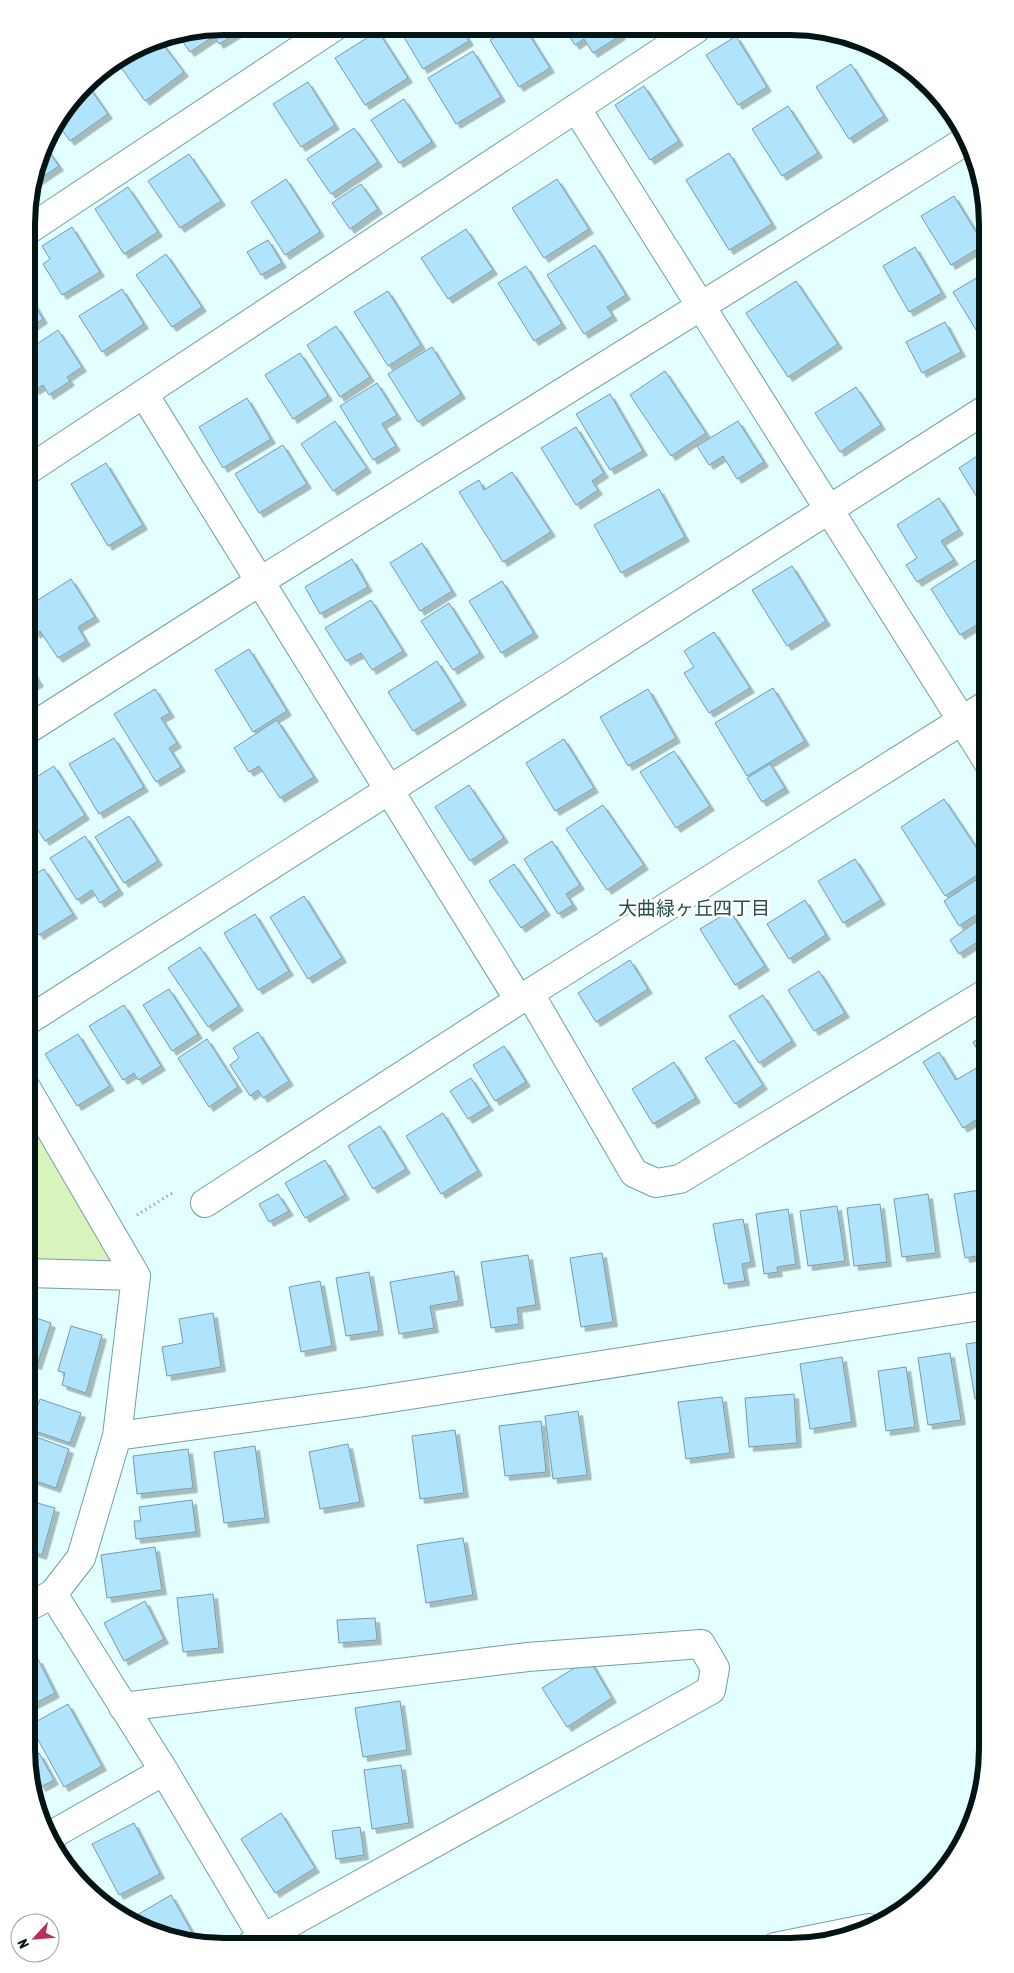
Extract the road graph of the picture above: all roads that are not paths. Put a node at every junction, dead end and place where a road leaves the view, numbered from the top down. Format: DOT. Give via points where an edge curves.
graph roads {
  1 [pos="322,35"];
  2 [pos="687,35"];
  3 [pos="576,108"];
  4 [pos="961,143"];
  5 [pos="35,225"];
  6 [pos="700,307"];
  7 [pos="144,394"];
  8 [pos="979,414"];
  9 [pos="35,465"];
  10 [pos="829,508"];
  11 [pos="259,582"];
  12 [pos="979,710"];
  13 [pos="962,720"];
  14 [pos="35,725"];
  15 [pos="979,747"];
  16 [pos="390,789"];
  17 [pos="524,997"];
  18 [pos="979,997"];
  19 [pos="35,1016"];
  20 [pos="35,1103"];
  21 [pos="205,1203"];
  22 [pos="35,1272"];
  23 [pos="136,1276"];
  24 [pos="979,1306"];
  25 [pos="117,1436"];
  26 [pos="53,1594"];
  27 [pos="35,1603"];
  28 [pos="123,1707"];
  29 [pos="164,1771"];
  30 [pos="54,1833"];
  31 [pos="255,1938"];
  32 [pos="262,1938"];
  1 -- 5 [label="street"];
  2 -- 3 [label="street"];
  3 -- 6 [label="street"];
  3 -- 7 [label="street"];
  4 -- 6 [label="street"];
  6 -- 10 [label="street"];
  6 -- 11 [label="street"];
  7 -- 9 [label="street"];
  7 -- 11 [label="street"];
  8 -- 10 [label="street"];
  10 -- 13 [label="street"];
  10 -- 16 [label="street"];
  11 -- 14 [label="street"];
  11 -- 16 [label="street"];
  12 -- 13 [label="street"];
  13 -- 15 [label="street"];
  13 -- 17 [label="street"];
  16 -- 17 [label="street"];
  16 -- 19 [label="street"];
  17 -- 18 [label="street" via="634,1173 656,1183 680,1180"];
  17 -- 21 [label="street"];
  20 -- 23 [label="street"];
  22 -- 23 [label="street"];
  23 -- 25 [label="street"];
  24 -- 25 [label="street" via="365,1402"];
  25 -- 26 [label="street" via="81,1558"];
  26 -- 27 [label="street"];
  26 -- 28 [label="street"];
  28 -- 29 [label="street"];
  28 -- 32 [label="street" via="528,1657 701,1644 715,1668 711,1690"];
  29 -- 30 [label="street"];
  29 -- 31 [label="street"];
}
